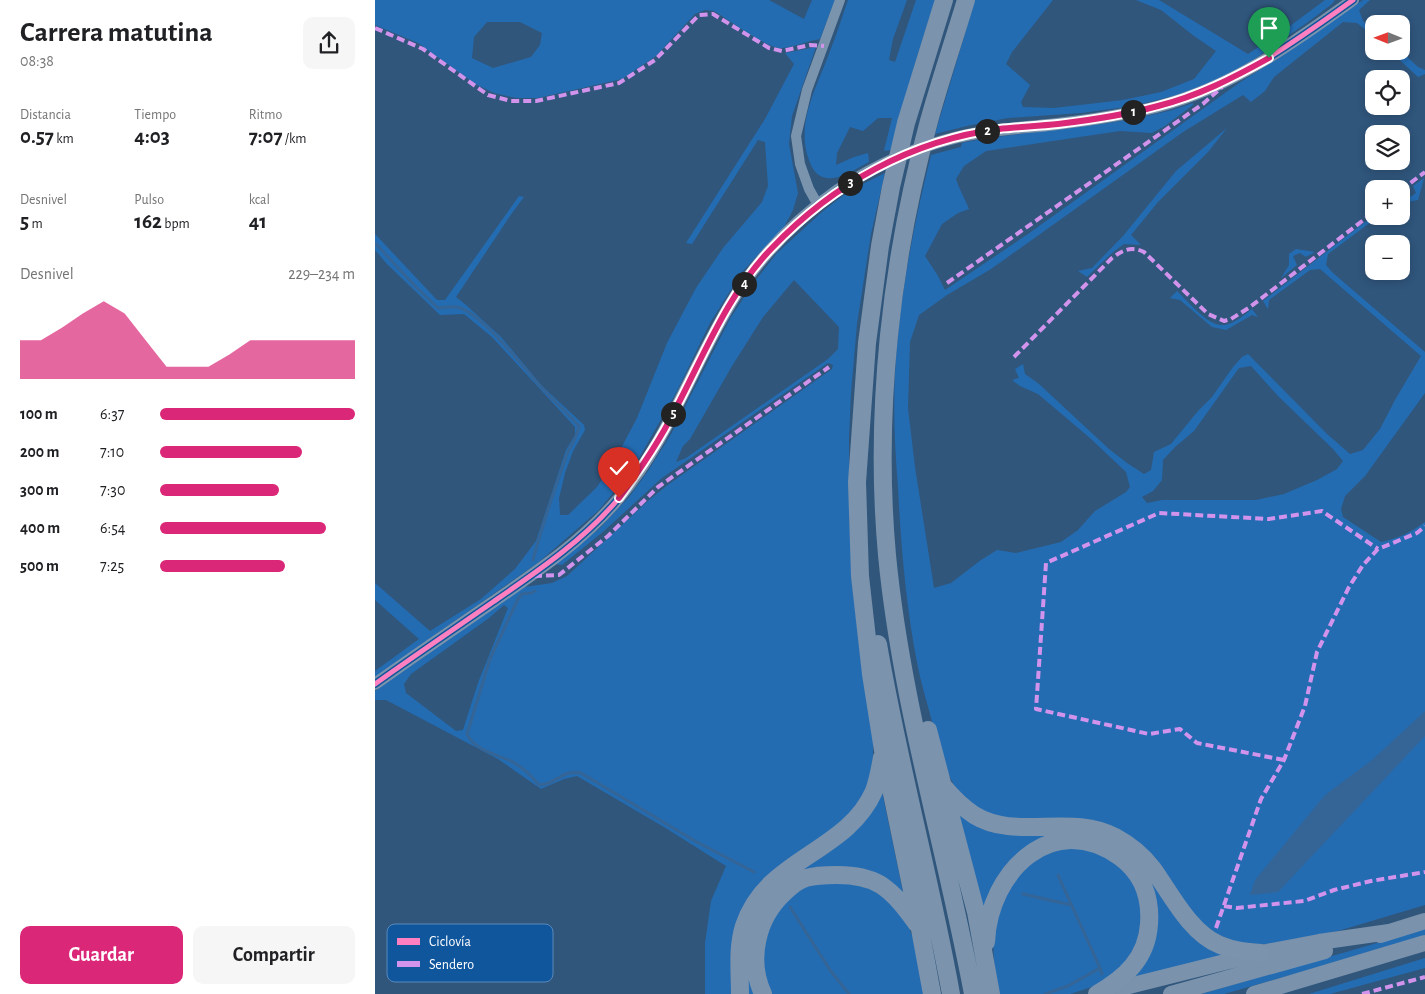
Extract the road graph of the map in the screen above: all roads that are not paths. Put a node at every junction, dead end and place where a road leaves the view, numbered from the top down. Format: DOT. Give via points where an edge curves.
graph roads {
  1 [pos="840,0"];
  2 [pos="944,0"];
  3 [pos="966,0"];
  4 [pos="1353,0"];
  5 [pos="818,205"];
  6 [pos="863,410"];
  7 [pos="891,587"];
  8 [pos="375,684"];
  9 [pos="883,750"];
  10 [pos="942,785"];
  11 [pos="1425,921"];
  12 [pos="920,929"];
  13 [pos="1389,932"];
  14 [pos="1425,943"];
  15 [pos="1261,953"];
  16 [pos="985,958"];
  17 [pos="1323,974"];
  18 [pos="991,993"];
  19 [pos="740,994"];
  20 [pos="763,994"];
  21 [pos="932,994"];
  22 [pos="951,994"];
  23 [pos="973,994"];
  24 [pos="1097,994"];
  25 [pos="1171,994"];
  26 [pos="1254,994"];
  27 [pos="1284,994"];
  1 -- 5 [label="street" via="807,90 797,136 800,164"];
  2 -- 6 [label="highway" via="906,123 891,187 873,290"];
  3 -- 7 [label="highway" via="929,122 904,229 889,331 883,465"];
  4 -- 5 [label="street" via="1269,58 1199,94 1121,114 959,136 865,174"];
  5 -- 8 [label="street" via="771,249 736,295 658,442 613,505 551,561"];
  6 -- 9 [label="highway" via="857,482 860,576"];
  6 -- 22 [label="highway" via="864,521 877,638"];
  7 -- 10 [label="highway"];
  7 -- 23 [label="highway" via="912,709"];
  9 -- 12 [label="highway"];
  9 -- 19 [label="highway" via="873,792 855,819 840,834 779,876 758,897 740,940"];
  10 -- 15 [label="highway" via="974,815 989,822 1007,826 1084,827 1113,836 1138,852 1204,936 1218,945 1238,951"];
  10 -- 16 [label="highway"];
  11 -- 13 [label="highway"];
  12 -- 20 [label="highway" via="892,894 865,878 826,875 807,878 791,886 776,901 759,932 756,956"];
  12 -- 21 [label="highway"];
  13 -- 15 [label="highway"];
  13 -- 25 [label="highway"];
  14 -- 17 [label="highway"];
  15 -- 24 [label="highway"];
  16 -- 18 [label="highway"];
  16 -- 24 [label="highway" via="994,902 1018,863 1046,845 1062,841 1096,844 1110,850 1136,871 1148,899 1150,913 1143,950 1132,967"];
  17 -- 26 [label="highway"];
  17 -- 27 [label="highway" via="1309,987"];
}
